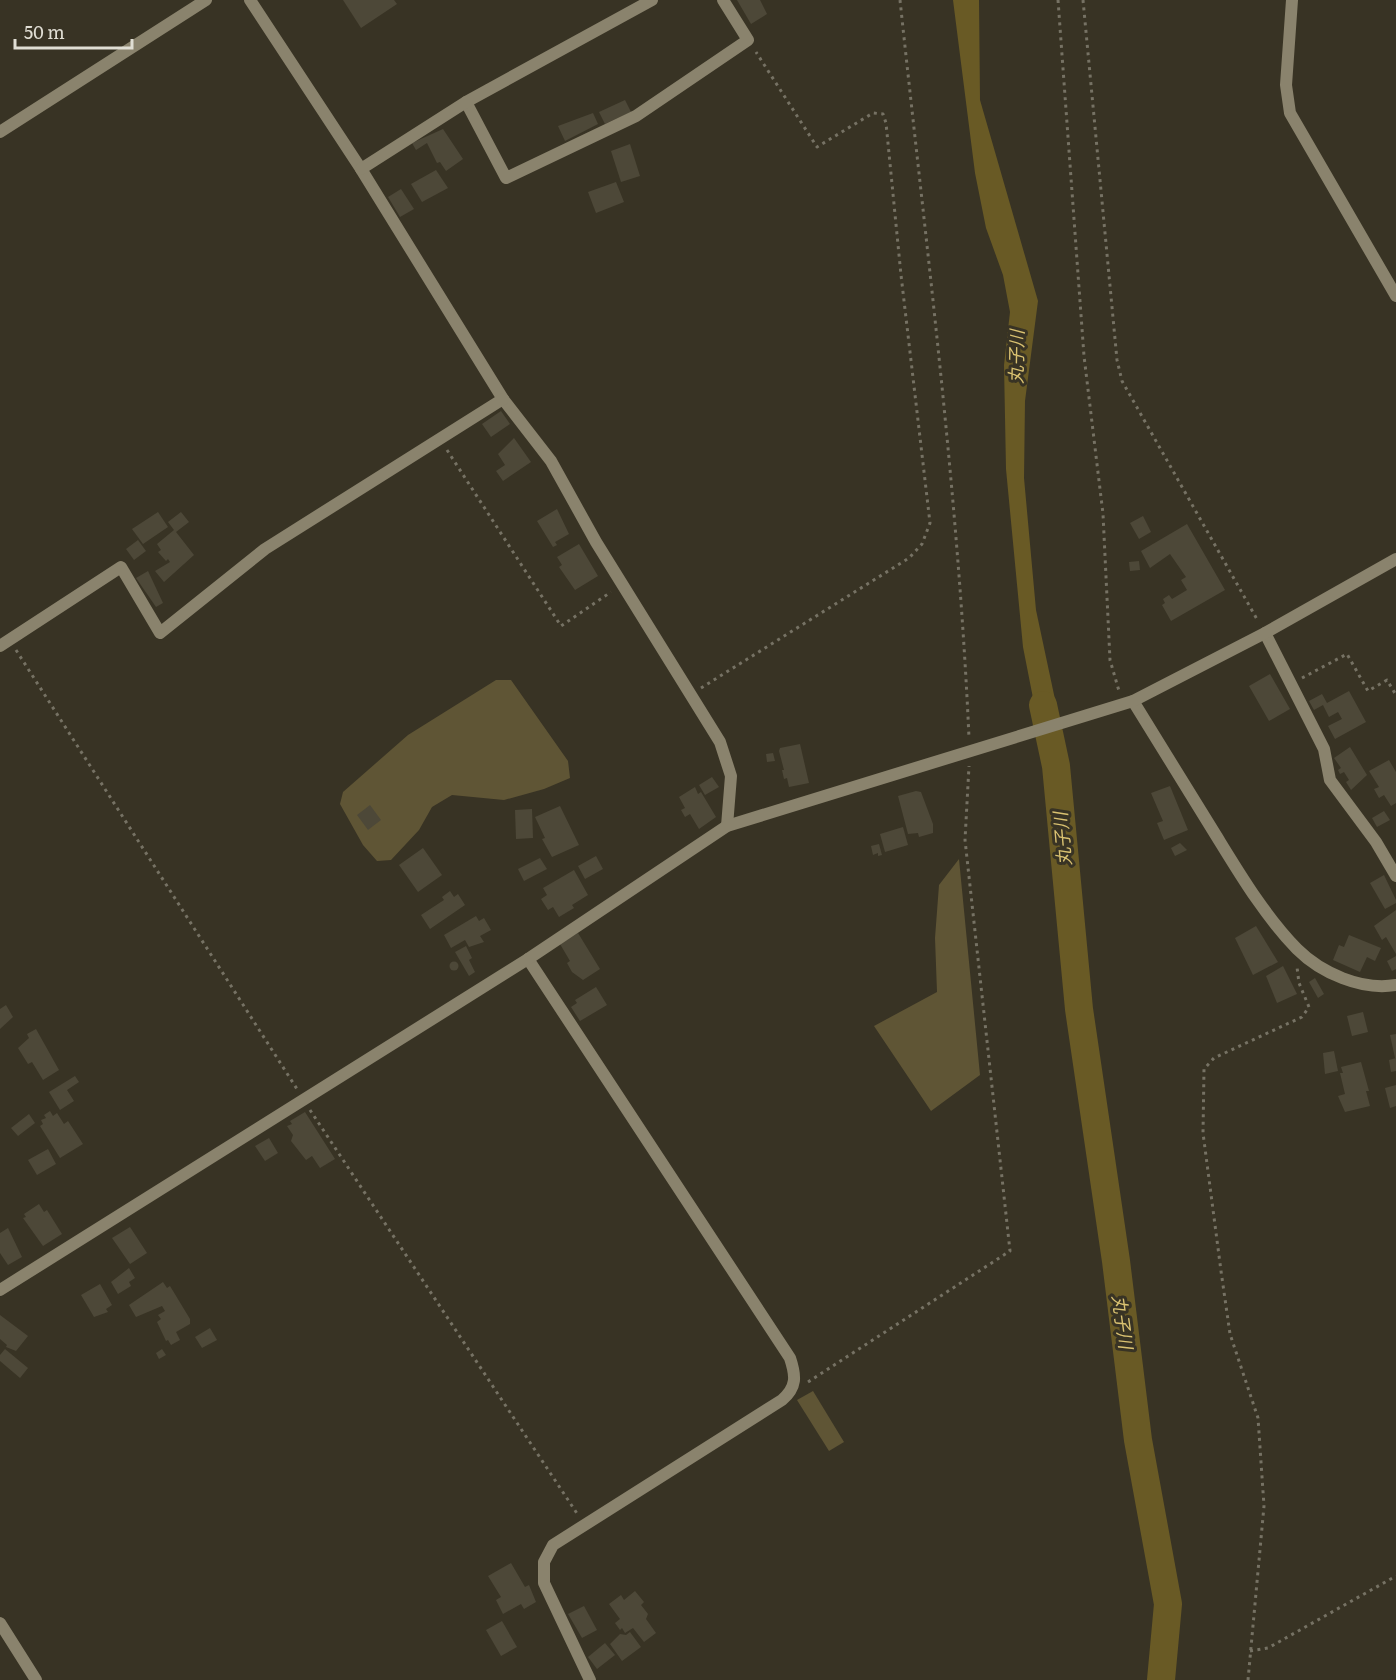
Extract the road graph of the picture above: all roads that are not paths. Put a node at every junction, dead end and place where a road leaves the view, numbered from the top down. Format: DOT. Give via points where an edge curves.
graph roads {
  1 [pos="206,0"];
  2 [pos="250,0"];
  3 [pos="652,0"];
  4 [pos="723,0"];
  5 [pos="1292,0"];
  6 [pos="466,102"];
  7 [pos="0,132"];
  8 [pos="361,169"];
  9 [pos="1396,296"];
  10 [pos="503,399"];
  11 [pos="1396,559"];
  12 [pos="1265,633"];
  13 [pos="5,643"];
  14 [pos="1127,702"];
  15 [pos="727,826"];
  16 [pos="1396,876"];
  17 [pos="528,959"];
  18 [pos="1396,985"];
  19 [pos="0,1290"];
  20 [pos="0,1623"];
  21 [pos="36,1680"];
  22 [pos="590,1680"];
  1 -- 7 [label="street"];
  2 -- 8 [label="street"];
  3 -- 6 [label="street"];
  4 -- 6 [label="street" via="748,40 636,116 506,178"];
  5 -- 9 [label="street" via="1286,86 1290,112"];
  6 -- 8 [label="street"];
  8 -- 10 [label="street"];
  10 -- 13 [label="street" via="264,549 160,633 122,567"];
  10 -- 15 [label="street" via="551,460 622,585 720,742 730,776"];
  11 -- 12 [label="street"];
  12 -- 14 [label="street"];
  12 -- 16 [label="street" via="1324,749 1330,780"];
  14 -- 15 [label="street"];
  14 -- 18 [label="street" via="1254,896 1298,950 1352,982 1380,988"];
  15 -- 17 [label="street"];
  17 -- 19 [label="street"];
  17 -- 22 [label="street" via="790,1358 796,1377 791,1393 554,1545 544,1562 544,1583"];
  20 -- 21 [label="street"];
}
